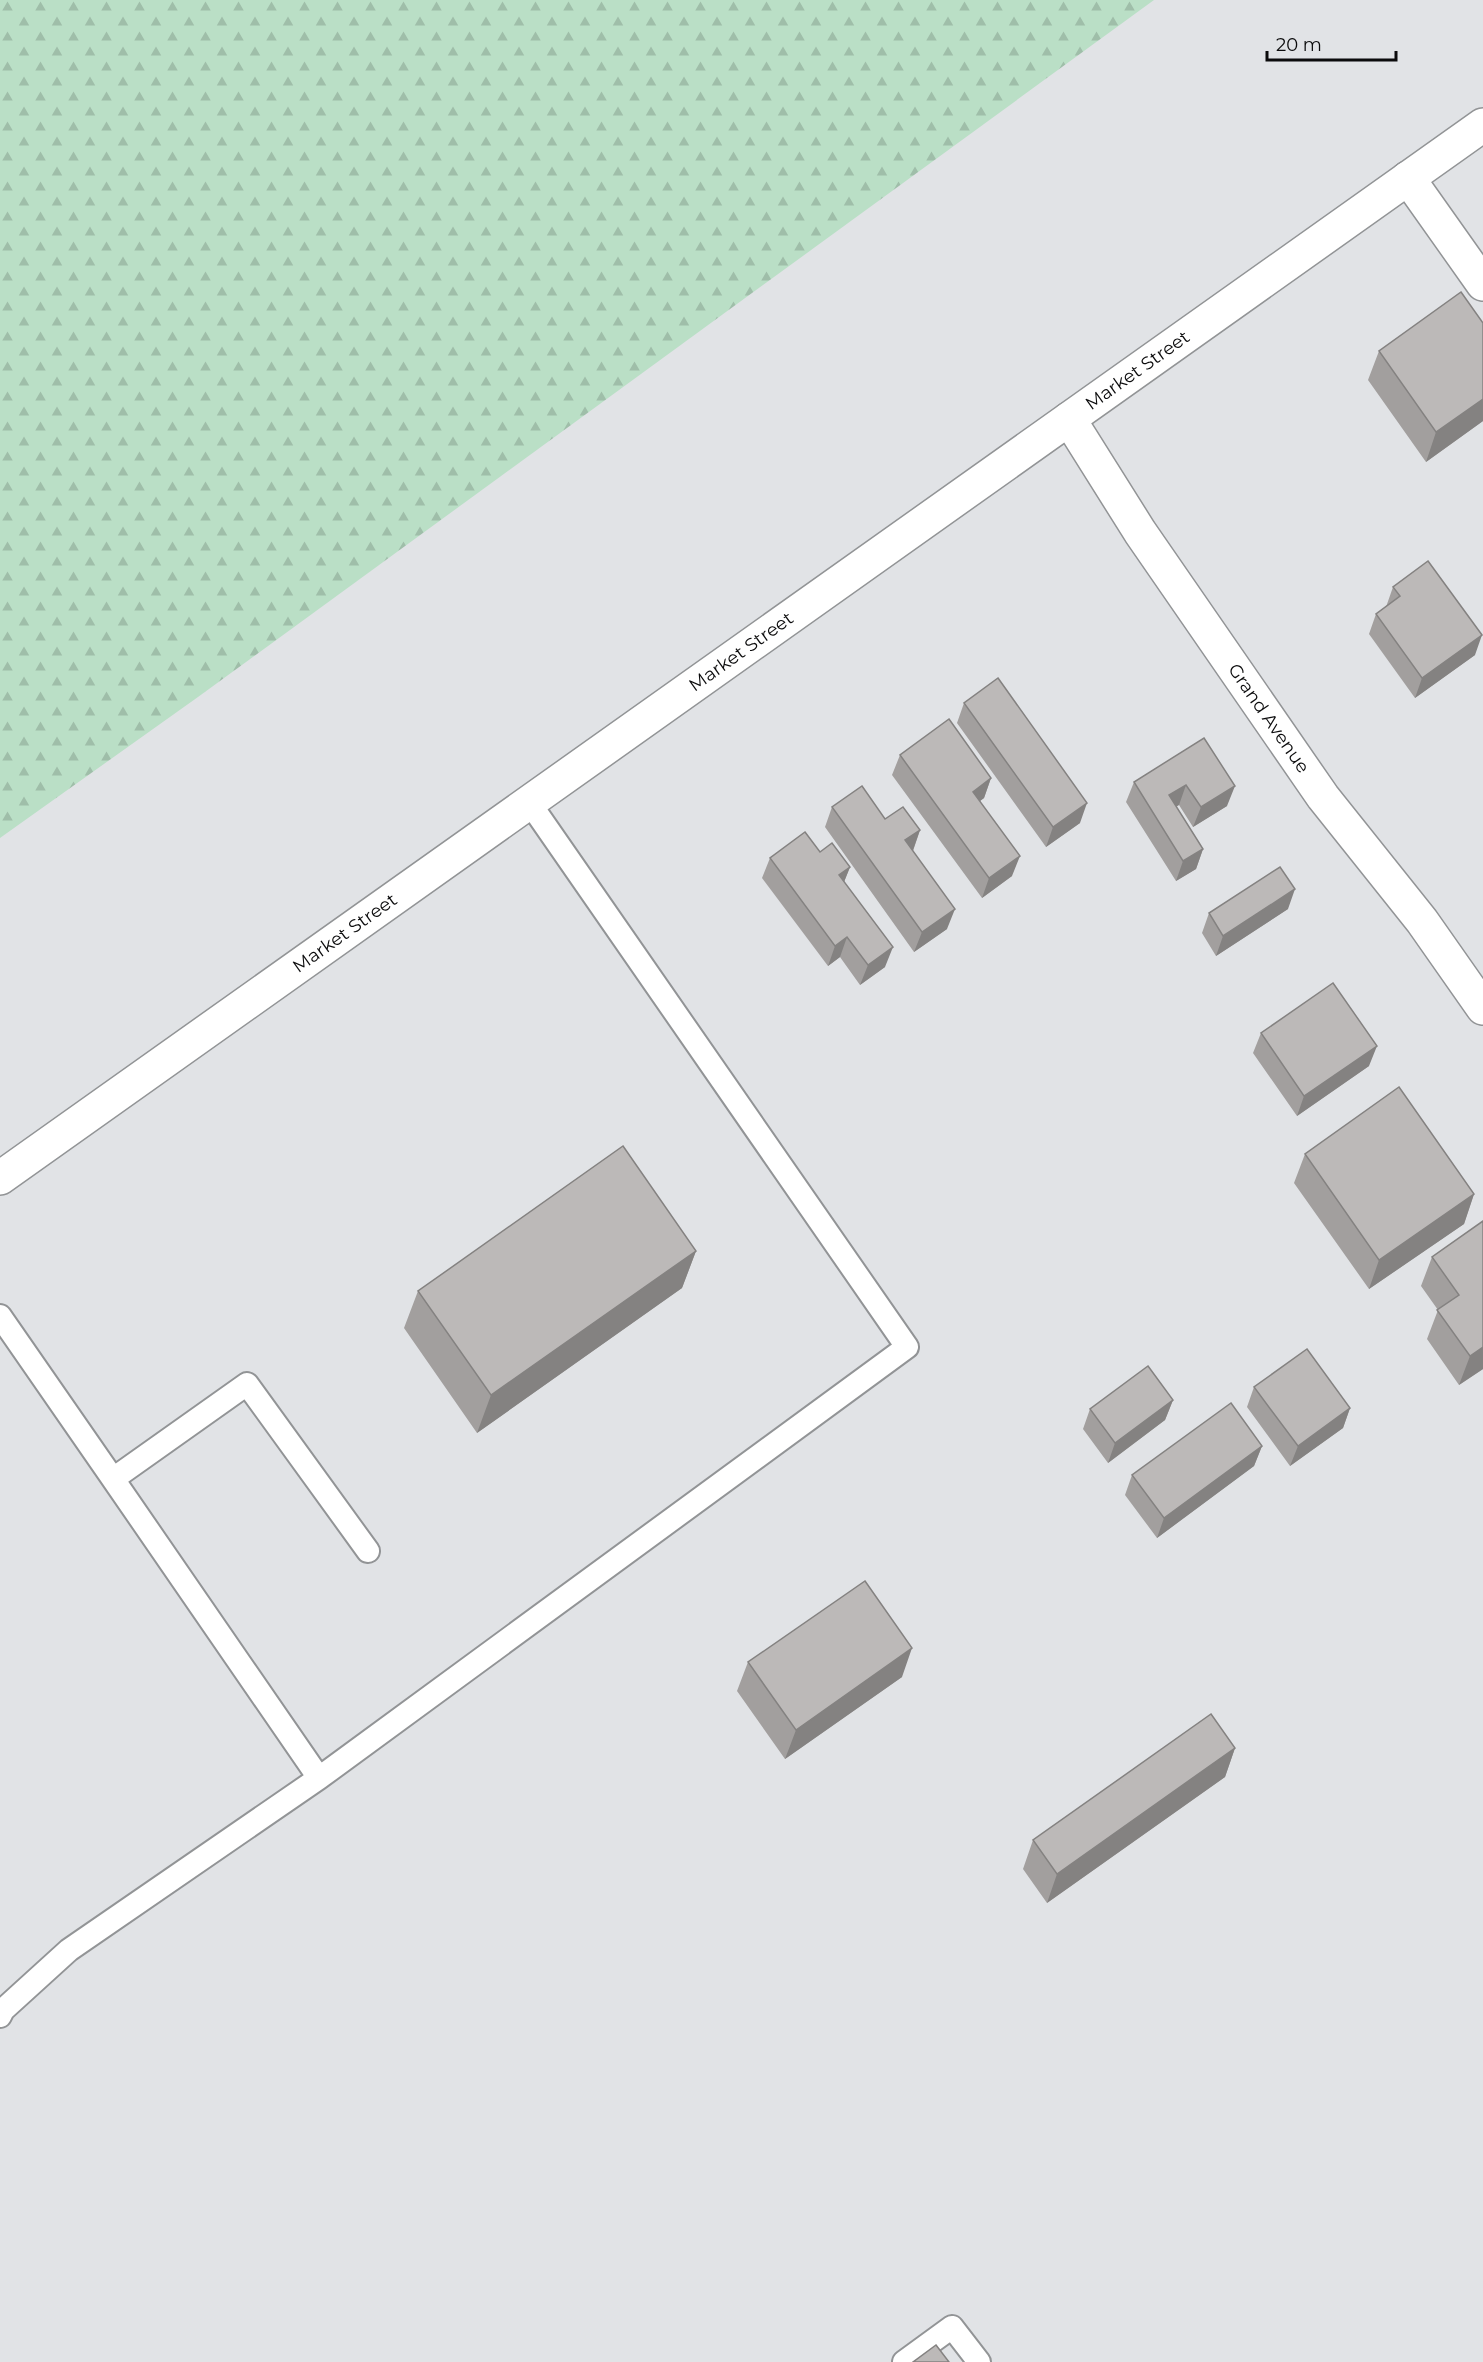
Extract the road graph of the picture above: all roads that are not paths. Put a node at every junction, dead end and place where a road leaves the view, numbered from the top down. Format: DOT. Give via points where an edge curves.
graph roads {
  1 [pos="1483,125"];
  2 [pos="1408,178"];
  3 [pos="1483,285"];
  4 [pos="1069,419"];
  5 [pos="529,802"];
  6 [pos="1483,1008"];
  7 [pos="0,1178"];
  8 [pos="0,1316"];
  9 [pos="113,1479"];
  10 [pos="368,1551"];
  11 [pos="319,1778"];
  12 [pos="0,2016"];
  13 [pos="904,2362"];
  14 [pos="979,2362"];
  1 -- 2 [label="street, Market Street"];
  2 -- 3 [label="street"];
  2 -- 4 [label="street, Market Street"];
  4 -- 5 [label="street, Market Street"];
  4 -- 6 [label="street, Grand Avenue" via="1140,532 1323,797 1422,921"];
  5 -- 7 [label="street, Market Street"];
  5 -- 11 [label="lane" via="907,1347"];
  8 -- 9 [label="lane"];
  9 -- 10 [label="lane" via="247,1384"];
  9 -- 11 [label="lane"];
  11 -- 12 [label="lane" via="69,1950"];
  13 -- 14 [label="lane" via="952,2327"];
}
